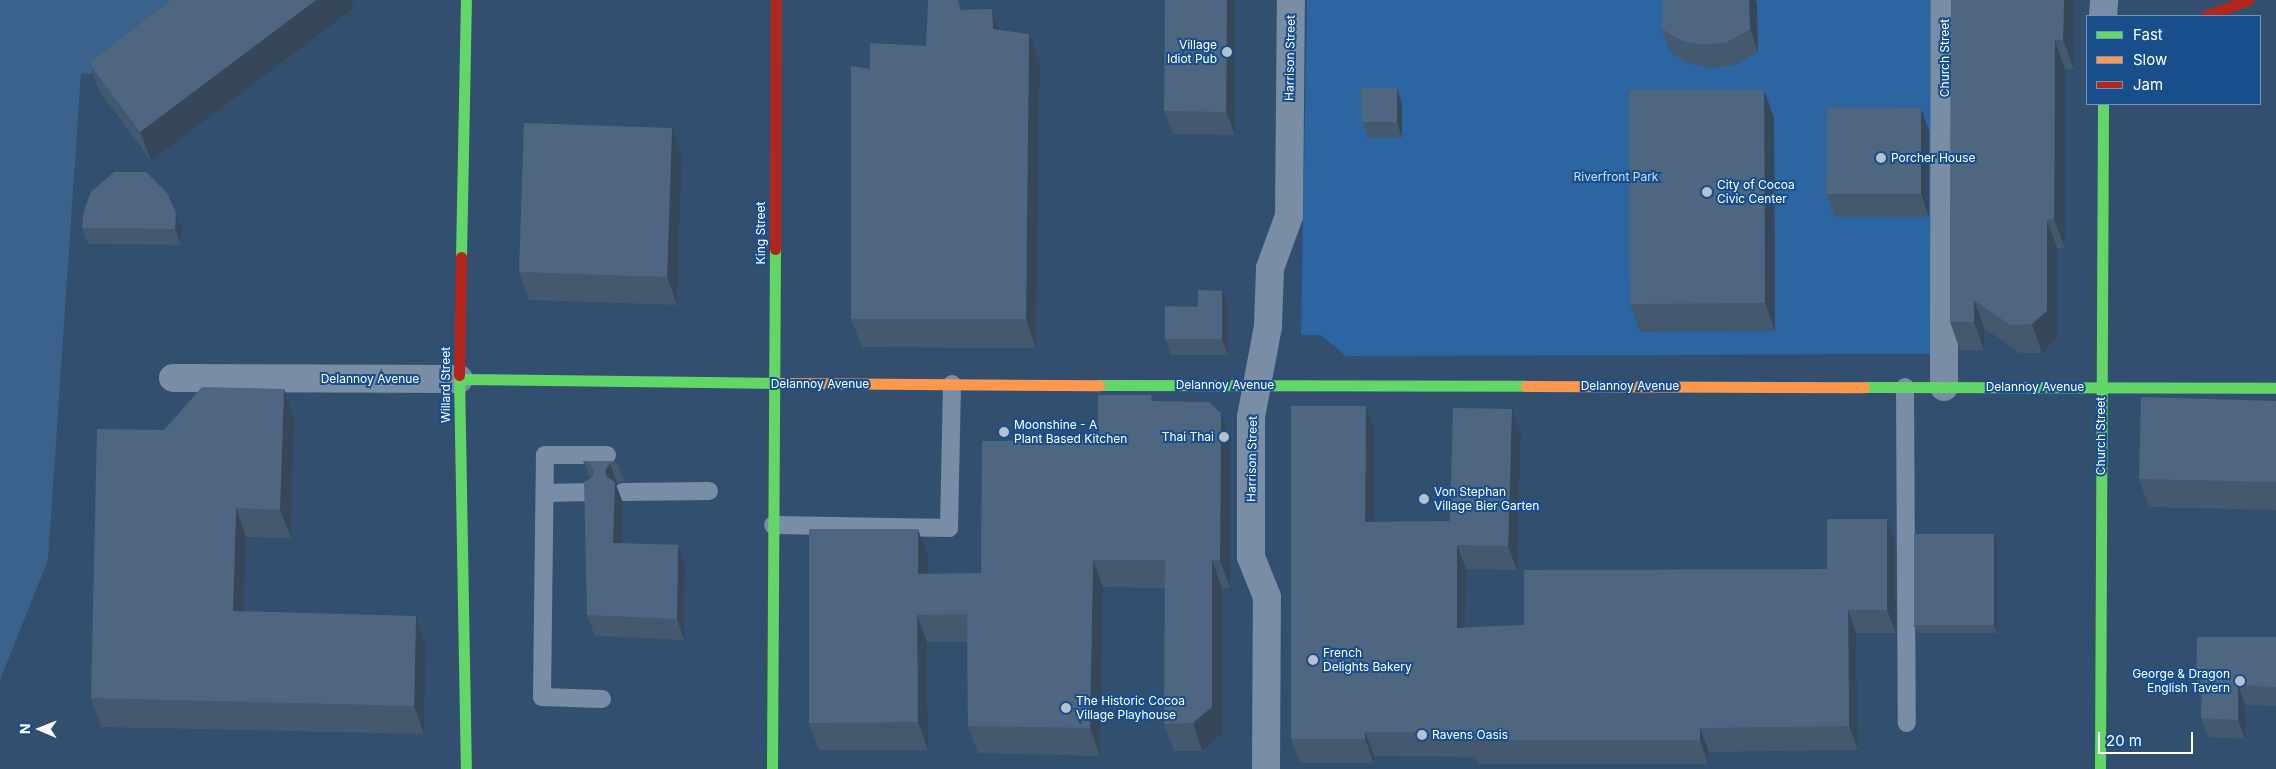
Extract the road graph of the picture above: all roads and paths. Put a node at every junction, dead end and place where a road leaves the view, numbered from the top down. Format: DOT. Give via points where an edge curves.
graph roads {
  1 [pos="466,0"];
  2 [pos="776,0"];
  3 [pos="1291,0"];
  4 [pos="1945,0"];
  5 [pos="2104,0"];
  6 [pos="2248,0"];
  7 [pos="2104,15"];
  8 [pos="2209,15"];
  9 [pos="2103,105"];
  10 [pos="173,378"];
  11 [pos="459,378"];
  12 [pos="774,384"];
  13 [pos="952,384"];
  14 [pos="1257,384"];
  15 [pos="1905,386"];
  16 [pos="1944,387"];
  17 [pos="2101,387"];
  18 [pos="2276,388"];
  19 [pos="607,455"];
  20 [pos="709,491"];
  21 [pos="591,492"];
  22 [pos="623,492"];
  23 [pos="545,493"];
  24 [pos="773,525"];
  25 [pos="602,699"];
  26 [pos="1907,723"];
  27 [pos="466,769"];
  28 [pos="772,769"];
  29 [pos="1266,769"];
  30 [pos="2100,769"];
  1 -- 11 [label="street, Willard Street"];
  2 -- 12 [label="street, King Street"];
  3 -- 14 [label="street, Harrison Street" via="1288,216 1270,268 1268,326"];
  4 -- 16 [label="street, Church Street"];
  5 -- 7 [label="street"];
  6 -- 8 [label="street"];
  9 -- 17 [label="street, Church Street"];
  10 -- 11 [label="street, Delannoy Avenue"];
  11 -- 12 [label="street, Delannoy Avenue"];
  11 -- 27 [label="street, Willard Street"];
  12 -- 13 [label="street, Delannoy Avenue"];
  12 -- 24 [label="street, King Street"];
  13 -- 14 [label="street, Delannoy Avenue"];
  13 -- 24 [label="lane" via="949,528"];
  14 -- 15 [label="street, Delannoy Avenue"];
  14 -- 29 [label="street, Harrison Street" via="1251,417 1251,557 1267,597"];
  15 -- 16 [label="street, Delannoy Avenue"];
  15 -- 26 [label="lane"];
  16 -- 17 [label="street, Delannoy Avenue"];
  17 -- 18 [label="street, Delannoy Avenue"];
  17 -- 30 [label="street, Church Street"];
  19 -- 23 [label="lane" via="545,455"];
  20 -- 22 [label="lane"];
  21 -- 23 [label="lane"];
  23 -- 25 [label="lane" via="542,698"];
  24 -- 28 [label="street, King Street"];
}
